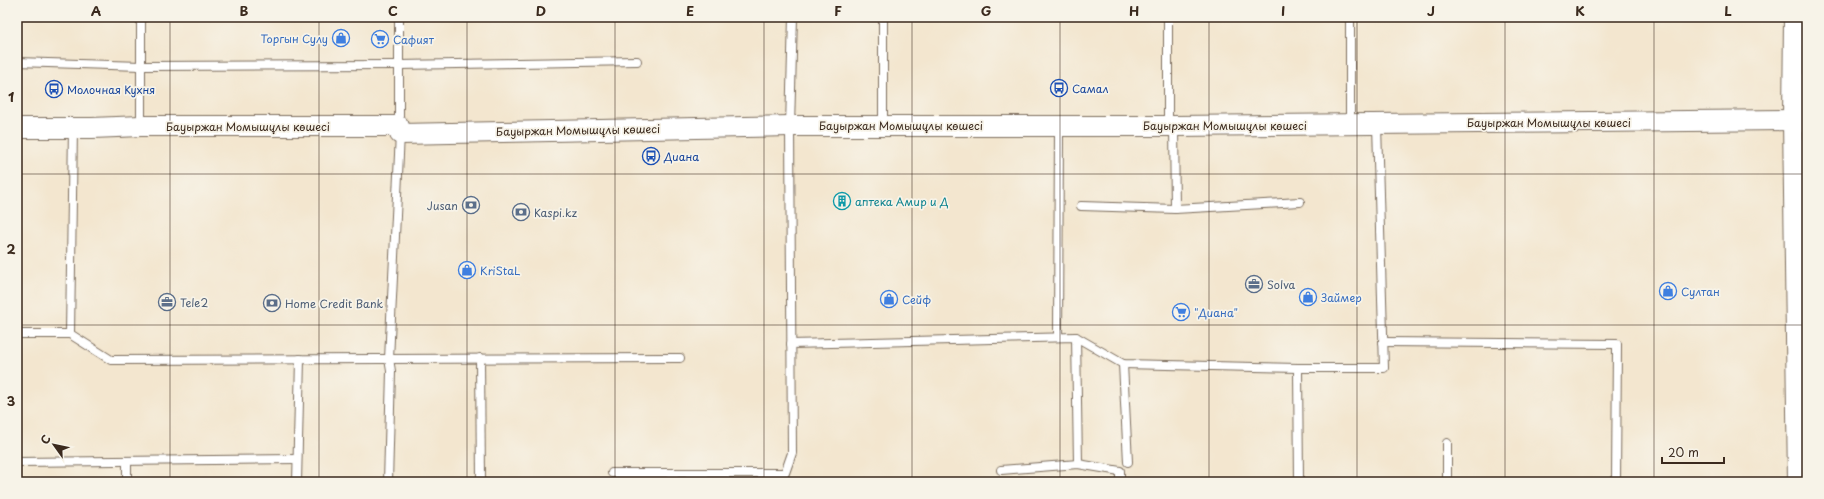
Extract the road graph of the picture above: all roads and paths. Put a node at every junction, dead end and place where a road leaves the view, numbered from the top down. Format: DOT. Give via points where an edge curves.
graph roads {
  1 [pos="141,17"];
  2 [pos="399,17"];
  3 [pos="793,17"];
  4 [pos="883,17"];
  5 [pos="1168,17"];
  6 [pos="1350,17"];
  7 [pos="1794,17"];
  8 [pos="637,61"];
  9 [pos="17,62"];
  10 [pos="399,65"];
  11 [pos="141,66"];
  12 [pos="1793,120"];
  13 [pos="1350,124"];
  14 [pos="1377,124"];
  15 [pos="1059,125"];
  16 [pos="1171,125"];
  17 [pos="142,126"];
  18 [pos="790,126"];
  19 [pos="883,126"];
  20 [pos="17,128"];
  21 [pos="73,128"];
  22 [pos="400,130"];
  23 [pos="1300,202"];
  24 [pos="1081,206"];
  25 [pos="1175,209"];
  26 [pos="17,334"];
  27 [pos="70,334"];
  28 [pos="1058,337"];
  29 [pos="1076,337"];
  30 [pos="1383,342"];
  31 [pos="791,344"];
  32 [pos="480,358"];
  33 [pos="680,358"];
  34 [pos="300,359"];
  35 [pos="389,359"];
  36 [pos="1123,364"];
  37 [pos="1298,368"];
  38 [pos="1447,443"];
  39 [pos="1802,451"];
  40 [pos="297,459"];
  41 [pos="127,461"];
  42 [pos="17,462"];
  43 [pos="1128,462"];
  44 [pos="1078,464"];
  45 [pos="1001,470"];
  46 [pos="612,473"];
  47 [pos="127,482"];
  48 [pos="297,482"];
  49 [pos="388,482"];
  50 [pos="481,482"];
  51 [pos="1120,482"];
  52 [pos="1299,482"];
  53 [pos="1447,482"];
  54 [pos="1616,482"];
  55 [pos="1798,482"];
  1 -- 11 [label="lane"];
  2 -- 10 [label="lane"];
  3 -- 18 [label="lane"];
  4 -- 19 [label="lane"];
  5 -- 16 [label="lane"];
  6 -- 13 [label="lane"];
  7 -- 12 [label="street" via="1797,59"];
  8 -- 10 [label="lane"];
  9 -- 11 [label="lane"];
  10 -- 11 [label="lane"];
  10 -- 22 [label="lane"];
  11 -- 17 [label="lane"];
  12 -- 14 [label="street, Бауыржан Момышұлы көшесі"];
  12 -- 39 [label="street"];
  13 -- 14 [label="street, Бауыржан Момышұлы көшесі"];
  13 -- 16 [label="street, Бауыржан Момышұлы көшесі"];
  14 -- 30 [label="lane"];
  15 -- 16 [label="street, Бауыржан Момышұлы көшесі"];
  15 -- 19 [label="street, Бауыржан Момышұлы көшесі"];
  15 -- 28 [label="lane"];
  16 -- 25 [label="lane"];
  17 -- 21 [label="street, Бауыржан Момышұлы көшесі"];
  17 -- 22 [label="street, Бауыржан Момышұлы көшесі"];
  18 -- 19 [label="street, Бауыржан Момышұлы көшесі"];
  18 -- 22 [label="street, Бауыржан Момышұлы көшесі"];
  18 -- 31 [label="lane"];
  20 -- 21 [label="street, Бауыржан Момышұлы көшесі"];
  21 -- 27 [label="lane"];
  22 -- 35 [label="lane"];
  23 -- 25 [label="lane"];
  24 -- 25 [label="lane"];
  26 -- 27 [label="lane"];
  27 -- 34 [label="lane" via="111,360"];
  28 -- 29 [label="lane"];
  28 -- 31 [label="lane"];
  29 -- 36 [label="lane"];
  29 -- 44 [label="lane"];
  30 -- 37 [label="lane" via="1384,368"];
  30 -- 54 [label="lane" via="1617,344"];
  31 -- 46 [label="lane" via="792,453 785,473"];
  32 -- 33 [label="lane"];
  32 -- 35 [label="lane"];
  32 -- 50 [label="lane"];
  34 -- 35 [label="lane"];
  34 -- 40 [label="lane"];
  35 -- 49 [label="lane" via="391,371"];
  36 -- 37 [label="lane"];
  36 -- 43 [label="lane"];
  37 -- 52 [label="lane"];
  38 -- 53 [label="lane"];
  39 -- 55 [label="street"];
  40 -- 41 [label="lane"];
  40 -- 48 [label="lane"];
  41 -- 42 [label="lane"];
  41 -- 47 [label="lane"];
  44 -- 45 [label="lane"];
  44 -- 51 [label="lane" via="1120,471"];
}
